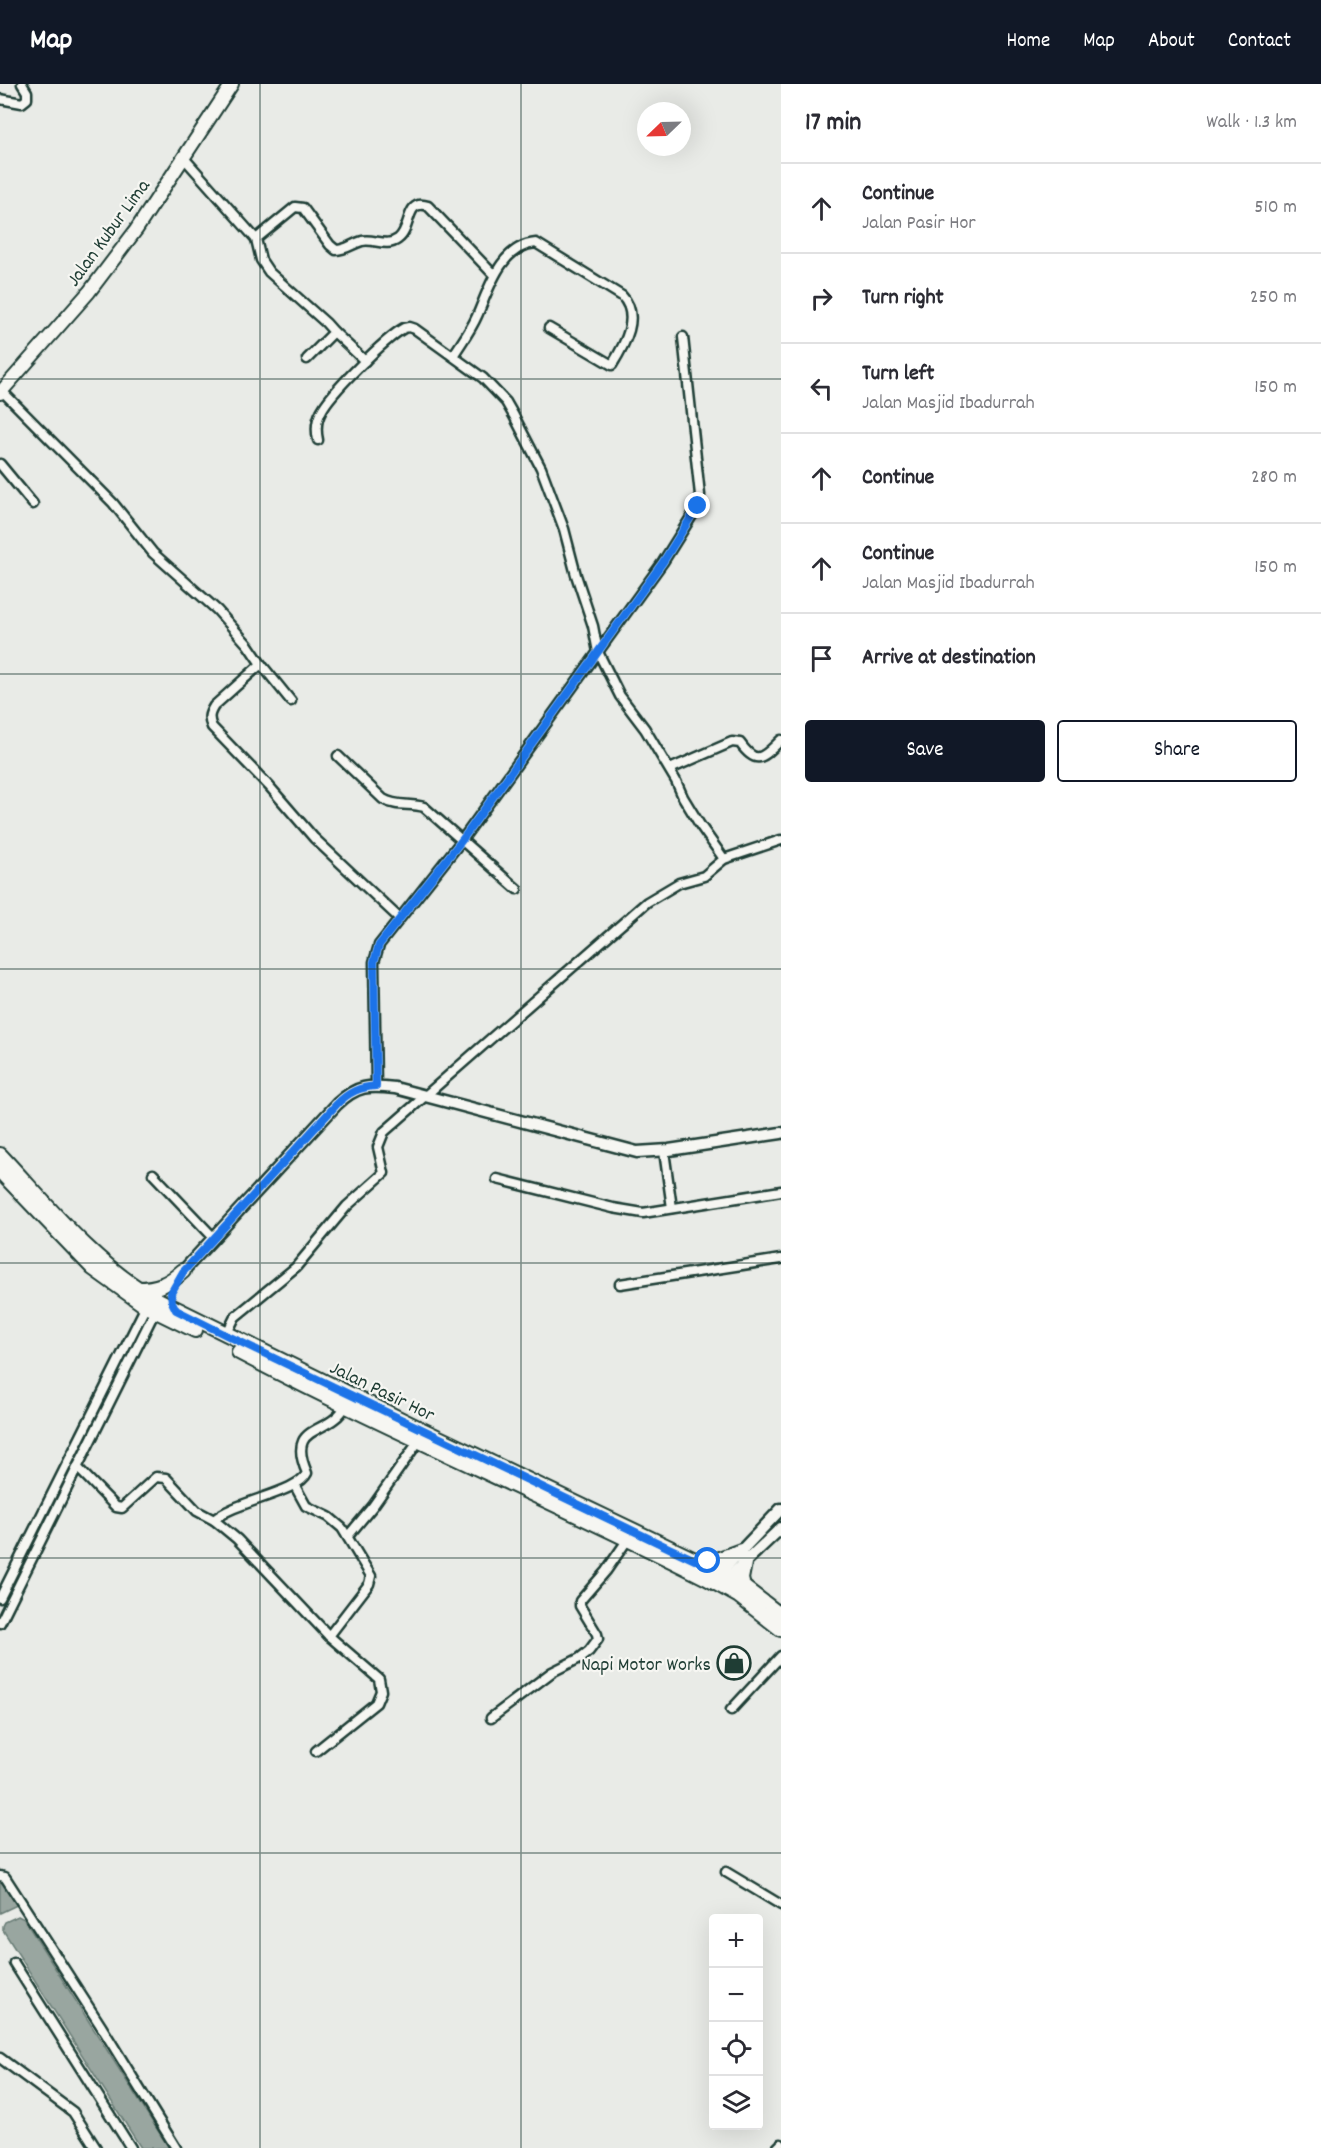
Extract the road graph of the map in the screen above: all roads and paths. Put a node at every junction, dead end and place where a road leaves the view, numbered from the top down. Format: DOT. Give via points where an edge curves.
graph roads {
  1 [pos="22,84"];
  2 [pos="232,84"];
  3 [pos="0,99"];
  4 [pos="184,158"];
  5 [pos="256,239"];
  6 [pos="494,275"];
  7 [pos="549,328"];
  8 [pos="334,332"];
  9 [pos="683,337"];
  10 [pos="453,356"];
  11 [pos="307,359"];
  12 [pos="365,361"];
  13 [pos="1,392"];
  14 [pos="318,440"];
  15 [pos="0,464"];
  16 [pos="33,504"];
  17 [pos="598,652"];
  18 [pos="261,664"];
  19 [pos="291,700"];
  20 [pos="781,741"];
  21 [pos="338,756"];
  22 [pos="670,769"];
  23 [pos="462,840"];
  24 [pos="781,840"];
  25 [pos="724,859"];
  26 [pos="517,889"];
  27 [pos="399,918"];
  28 [pos="376,1086"];
  29 [pos="427,1096"];
  30 [pos="781,1133"];
  31 [pos="664,1150"];
  32 [pos="0,1155"];
  33 [pos="0,1171"];
  34 [pos="153,1174"];
  35 [pos="497,1179"];
  36 [pos="781,1191"];
  37 [pos="672,1208"];
  38 [pos="214,1238"];
  39 [pos="781,1259"];
  40 [pos="183,1272"];
  41 [pos="620,1284"];
  42 [pos="138,1289"];
  43 [pos="150,1309"];
  44 [pos="176,1310"];
  45 [pos="226,1335"];
  46 [pos="346,1405"];
  47 [pos="418,1442"];
  48 [pos="77,1467"];
  49 [pos="295,1485"];
  50 [pos="781,1509"];
  51 [pos="214,1520"];
  52 [pos="781,1528"];
  53 [pos="348,1536"];
  54 [pos="628,1539"];
  55 [pos="742,1557"];
  56 [pos="695,1560"];
  57 [pos="724,1576"];
  58 [pos="4,1579"];
  59 [pos="18,1587"];
  60 [pos="743,1587"];
  61 [pos="0,1598"];
  62 [pos="781,1616"];
  63 [pos="0,1623"];
  64 [pos="781,1629"];
  65 [pos="329,1636"];
  66 [pos="781,1656"];
  67 [pos="730,1710"];
  68 [pos="491,1718"];
  69 [pos="316,1751"];
  70 [pos="726,1872"];
  71 [pos="0,1876"];
  72 [pos="781,1905"];
  73 [pos="14,1963"];
  74 [pos="0,2058"];
  75 [pos="781,2144"];
  76 [pos="96,2148"];
  77 [pos="131,2148"];
  78 [pos="176,2148"];
  79 [pos="777,2148"];
  1 -- 3 [label="street" via="27,99 22,103"];
  2 -- 4 [label="main road, Jalan Kubur Lima"];
  4 -- 5 [label="street"];
  4 -- 13 [label="main road, Jalan Kubur Lima" via="89,292"];
  5 -- 6 [label="street" via="299,207 336,250 361,241 383,244 399,238 411,211 422,204"];
  5 -- 8 [label="street" via="261,260 269,272"];
  6 -- 7 [label="street" via="514,251 536,243 622,296 633,314 612,365"];
  6 -- 10 [label="street"];
  8 -- 11 [label="street"];
  8 -- 12 [label="street"];
  9 -- 17 [label="street" via="698,506"];
  10 -- 12 [label="street" via="416,328 409,327 398,331"];
  10 -- 17 [label="street" via="483,378 506,402 533,450 564,529"];
  12 -- 14 [label="street" via="323,407 317,424"];
  13 -- 18 [label="street" via="113,503 153,553 217,610"];
  15 -- 16 [label="street"];
  17 -- 22 [label="street" via="620,696"];
  17 -- 23 [label="street"];
  18 -- 19 [label="street"];
  18 -- 27 [label="street" via="214,706 209,713 212,727 314,838"];
  20 -- 22 [label="street" via="768,753 753,758 740,743 732,742"];
  21 -- 23 [label="street" via="383,799 391,804 424,807"];
  22 -- 25 [label="street" via="700,825"];
  23 -- 26 [label="street"];
  23 -- 27 [label="street"];
  24 -- 25 [label="street"];
  25 -- 29 [label="street" via="704,876 679,883 647,902"];
  27 -- 28 [label="street" via="375,953"];
  28 -- 29 [label="street"];
  28 -- 38 [label="street" via="364,1086 337,1104"];
  29 -- 31 [label="street" via="637,1152"];
  29 -- 45 [label="street" via="384,1132 378,1147 384,1173 347,1206 296,1266 235,1317"];
  30 -- 31 [label="street"];
  31 -- 37 [label="street"];
  32 -- 42 [label="main road, Jalan Pasir Hor" via="85,1245"];
  33 -- 43 [label="main road, Jalan Pasir Hor" via="77,1254"];
  34 -- 38 [label="street"];
  35 -- 37 [label="street" via="643,1213"];
  36 -- 37 [label="street"];
  38 -- 40 [label="street"];
  39 -- 41 [label="street"];
  40 -- 42 [label="main road" via="165,1285"];
  40 -- 44 [label="main road" via="171,1293"];
  42 -- 44 [label="main road, Jalan Pasir Hor"];
  43 -- 46 [label="main road, Jalan Pasir Hor"];
  43 -- 48 [label="street"];
  43 -- 58 [label="street"];
  44 -- 45 [label="main road, Jalan Pasir Hor"];
  45 -- 56 [label="main road, Jalan Pasir Hor"];
  46 -- 47 [label="main road, Jalan Pasir Hor"];
  46 -- 49 [label="street" via="302,1444 299,1451 307,1473"];
  47 -- 53 [label="street"];
  47 -- 54 [label="main road, Jalan Pasir Hor"];
  48 -- 51 [label="street" via="116,1507 122,1508 156,1477 162,1477 197,1511"];
  48 -- 59 [label="street"];
  49 -- 51 [label="street"];
  49 -- 53 [label="street" via="306,1506 329,1517"];
  50 -- 55 [label="street"];
  51 -- 65 [label="street"];
  52 -- 55 [label="street"];
  53 -- 65 [label="street" via="369,1571 370,1580"];
  54 -- 64 [label="main road, Jalan Pasir Hor" via="739,1596"];
  54 -- 68 [label="street" via="580,1600 597,1634 594,1647 552,1672"];
  55 -- 56 [label="main road"];
  55 -- 57 [label="street"];
  55 -- 60 [label="main road"];
  56 -- 57 [label="main road, Jalan Pasir Hor"];
  57 -- 60 [label="main road, Jalan Pasir Hor"];
  58 -- 59 [label="street"];
  58 -- 61 [label="street"];
  59 -- 63 [label="street"];
  60 -- 62 [label="main road, Jalan Pasir Hor"];
  65 -- 69 [label="street" via="379,1679 381,1691 366,1713"];
  66 -- 67 [label="street"];
  70 -- 72 [label="street"];
  71 -- 78 [label="street" via="5,1877 35,1922"];
  73 -- 77 [label="street"];
  74 -- 76 [label="street" via="73,2112"];
  75 -- 79 [label="street"];
}
